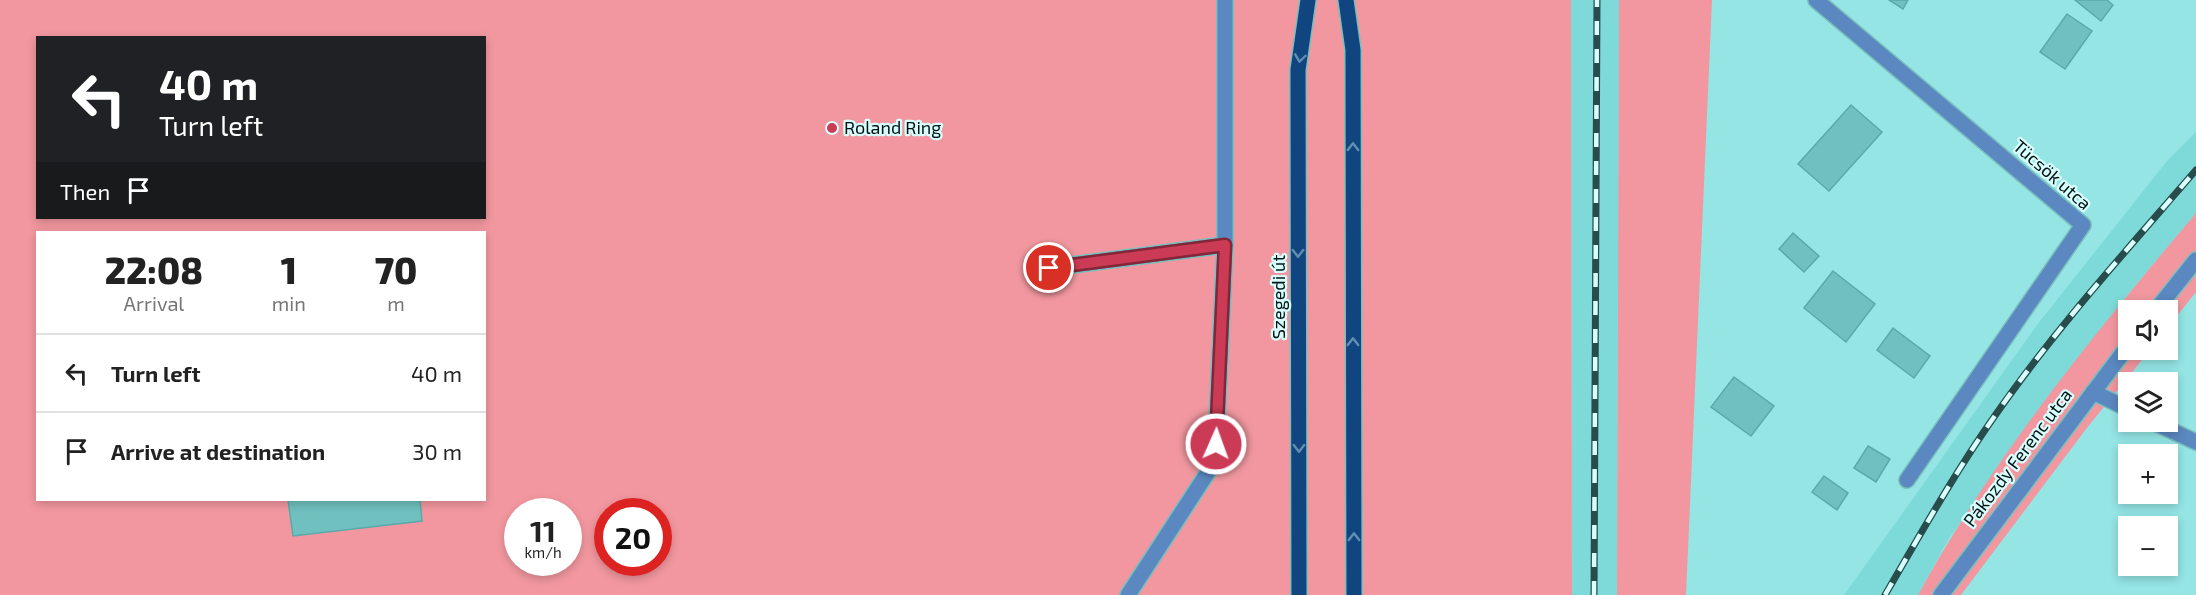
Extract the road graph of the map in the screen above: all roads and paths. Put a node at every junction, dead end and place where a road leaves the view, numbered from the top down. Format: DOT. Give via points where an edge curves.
graph roads {
  1 [pos="1225,0"];
  2 [pos="1308,0"];
  3 [pos="1346,0"];
  4 [pos="1816,0"];
  5 [pos="1225,245"];
  6 [pos="2196,260"];
  7 [pos="1049,268"];
  8 [pos="2164,300"];
  9 [pos="2118,359"];
  10 [pos="2093,392"];
  11 [pos="2118,404"];
  12 [pos="2175,432"];
  13 [pos="2196,442"];
  14 [pos="1907,480"];
  15 [pos="1128,595"];
  16 [pos="1299,595"];
  17 [pos="1354,595"];
  18 [pos="1941,595"];
  1 -- 5 [label="street"];
  2 -- 16 [label="main road, Szegedi út, one-way" via="1298,70"];
  17 -- 3 [label="main road, one-way" via="1353,50"];
  4 -- 14 [label="street, Tücsök utca" via="2083,225"];
  5 -- 7 [label="street"];
  5 -- 15 [label="street" via="1216,444 1210,469"];
  6 -- 8 [label="street"];
  9 -- 10 [label="street, Pákozdy Ferenc utca"];
  10 -- 11 [label="street"];
  10 -- 18 [label="street, Pákozdy Ferenc utca"];
  12 -- 13 [label="street"];
}
